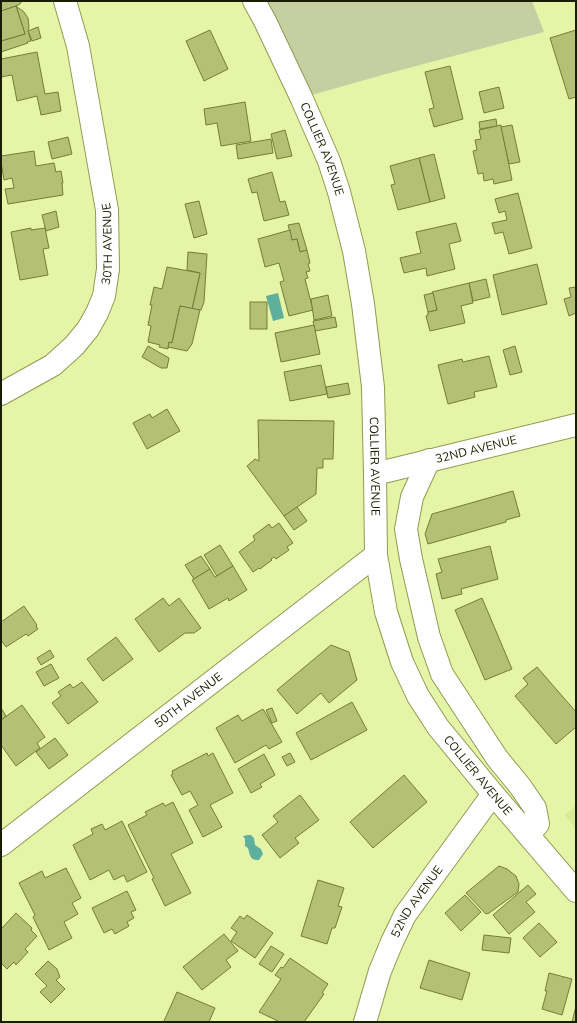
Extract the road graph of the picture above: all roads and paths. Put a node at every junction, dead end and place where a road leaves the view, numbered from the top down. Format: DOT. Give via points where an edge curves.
graph roads {
  1 [pos="65,1"];
  2 [pos="254,1"];
  3 [pos="1,394"];
  4 [pos="576,425"];
  5 [pos="429,460"];
  6 [pos="375,474"];
  7 [pos="376,555"];
  8 [pos="493,794"];
  9 [pos="528,835"];
  10 [pos="1,845"];
  11 [pos="576,891"];
  12 [pos="365,1022"];
  1 -- 3 [label="street, 30TH AVENUE" via="78,46 107,210 108,269 104,296 88,329 74,346 53,365"];
  2 -- 6 [label="street, COLLIER AVENUE" via="329,161 341,200 354,251 363,304 373,387"];
  4 -- 5 [label="street, 32ND AVENUE"];
  5 -- 6 [label="street, 32ND AVENUE"];
  5 -- 9 [label="street" via="412,497 406,529 429,637 442,674 497,758 535,808 538,824"];
  6 -- 7 [label="street, COLLIER AVENUE"];
  7 -- 8 [label="street, COLLIER AVENUE" via="386,612 402,662 418,696 438,727"];
  7 -- 10 [label="street, 50TH AVENUE"];
  8 -- 9 [label="street, COLLIER AVENUE"];
  8 -- 12 [label="street, 52ND AVENUE" via="405,915 380,971"];
  9 -- 11 [label="street, COLLIER AVENUE"];
}
